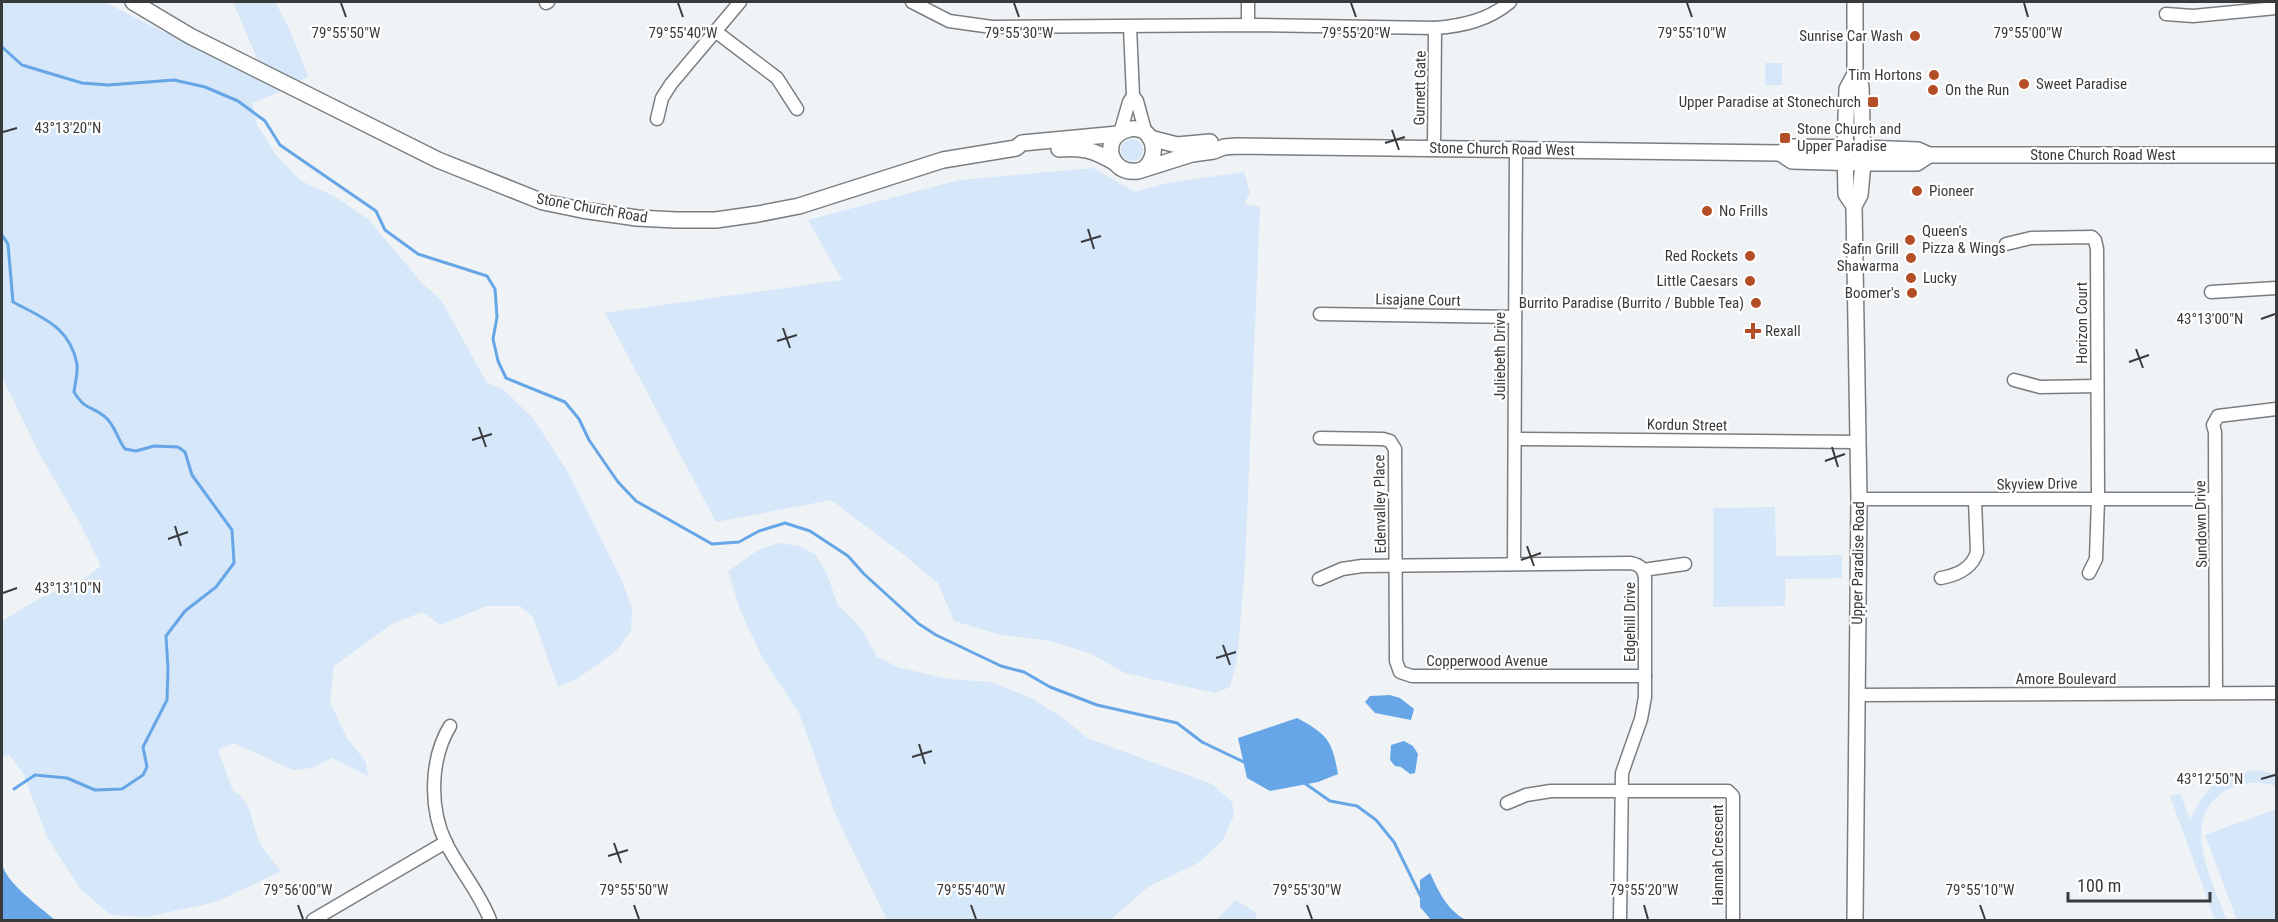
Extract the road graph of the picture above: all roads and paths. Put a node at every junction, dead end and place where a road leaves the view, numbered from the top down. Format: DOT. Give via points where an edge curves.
graph roads {
  1 [pos="133,2"];
  2 [pos="740,2"];
  3 [pos="912,2"];
  4 [pos="1248,2"];
  5 [pos="1510,2"];
  6 [pos="1855,2"];
  7 [pos="2277,8"];
  8 [pos="2166,14"];
  9 [pos="1248,25"];
  10 [pos="1130,27"];
  11 [pos="1435,28"];
  12 [pos="715,31"];
  13 [pos="1855,74"];
  14 [pos="1133,96"];
  15 [pos="797,109"];
  16 [pos="657,119"];
  17 [pos="1119,133"];
  18 [pos="1148,136"];
  19 [pos="1224,147"];
  20 [pos="1434,147"];
  21 [pos="1016,148"];
  22 [pos="1516,149"];
  23 [pos="1845,155"];
  24 [pos="1862,155"];
  25 [pos="2277,155"];
  26 [pos="1114,162"];
  27 [pos="1144,169"];
  28 [pos="1854,206"];
  29 [pos="2006,244"];
  30 [pos="2277,288"];
  31 [pos="2211,292"];
  32 [pos="1320,314"];
  33 [pos="1515,317"];
  34 [pos="2014,380"];
  35 [pos="2097,386"];
  36 [pos="2277,409"];
  37 [pos="1320,438"];
  38 [pos="1515,439"];
  39 [pos="1858,442"];
  40 [pos="2098,498"];
  41 [pos="1859,499"];
  42 [pos="2216,499"];
  43 [pos="1975,500"];
  44 [pos="1514,563"];
  45 [pos="1685,564"];
  46 [pos="1396,566"];
  47 [pos="1643,570"];
  48 [pos="2089,573"];
  49 [pos="1941,578"];
  50 [pos="1319,579"];
  51 [pos="1645,676"];
  52 [pos="2216,693"];
  53 [pos="2277,693"];
  54 [pos="1856,695"];
  55 [pos="450,726"];
  56 [pos="1621,790"];
  57 [pos="1508,803"];
  58 [pos="446,842"];
  59 [pos="313,921"];
  60 [pos="490,921"];
  61 [pos="1620,921"];
  62 [pos="1733,921"];
  63 [pos="1855,921"];
  1 -- 21 [label="main road, Stone Church Road" via="190,36 438,160 543,202 582,210 676,220 758,214 799,206 943,160"];
  2 -- 12 [label="street"];
  3 -- 10 [label="street" via="949,21 992,27"];
  4 -- 9 [label="street"];
  5 -- 11 [label="street" via="1483,19"];
  6 -- 13 [label="main road, Upper Paradise Road"];
  7 -- 8 [label="street" via="2193,16"];
  9 -- 10 [label="street"];
  9 -- 11 [label="street"];
  10 -- 14 [label="street"];
  11 -- 20 [label="street, Gurnett Gate"];
  12 -- 15 [label="street" via="777,78"];
  12 -- 16 [label="street" via="666,91"];
  13 -- 23 [label="main road, Upper Paradise Road" via="1847,89"];
  13 -- 24 [label="main road, Upper Paradise Road" via="1861,86"];
  14 -- 17 [label="street"];
  14 -- 18 [label="street"];
  17 -- 18 [label="main road" via="1131,129"];
  17 -- 21 [label="main road, Stone Church Road" via="1022,143"];
  17 -- 26 [label="main road" via="1111,147"];
  18 -- 19 [label="main road" via="1168,144 1214,142"];
  18 -- 27 [label="main road" via="1154,154"];
  19 -- 20 [label="main road, Stone Church Road West"];
  19 -- 27 [label="main road"];
  20 -- 22 [label="main road, Stone Church Road West"];
  21 -- 26 [label="main road, Stone Church Road" via="1022,153 1084,149"];
  22 -- 23 [label="main road, Stone Church Road West" via="1780,153 1792,147"];
  22 -- 33 [label="street, Juliebeth Drive"];
  23 -- 24 [label="main road, Stone Church Road West"];
  23 -- 28 [label="main road, Upper Paradise Road" via="1846,194"];
  24 -- 25 [label="main road, Stone Church Road West" via="1918,150 1929,154"];
  24 -- 28 [label="main road, Upper Paradise Road" via="1860,195"];
  26 -- 27 [label="main road" via="1127,171"];
  28 -- 39 [label="main road, Upper Paradise Road"];
  29 -- 35 [label="street, Horizon Court" via="2031,238 2095,240"];
  30 -- 31 [label="street"];
  32 -- 33 [label="street, Lisajane Court"];
  33 -- 38 [label="street, Juliebeth Drive"];
  34 -- 35 [label="street" via="2040,387"];
  35 -- 40 [label="street, Horizon Court"];
  36 -- 42 [label="street, Sundown Drive" via="2218,416 2215,420"];
  37 -- 46 [label="street, Edenvalley Place" via="1383,439 1393,445"];
  38 -- 39 [label="street, Kordun Street"];
  38 -- 44 [label="street, Juliebeth Drive"];
  39 -- 41 [label="main road, Upper Paradise Road"];
  40 -- 42 [label="street, Skyview Drive"];
  40 -- 43 [label="street, Skyview Drive"];
  40 -- 48 [label="street, Horizon Court" via="2096,559"];
  41 -- 43 [label="street, Skyview Drive"];
  41 -- 54 [label="main road, Upper Paradise Road"];
  42 -- 52 [label="street, Sundown Drive"];
  43 -- 49 [label="street" via="1975,560 1953,576"];
  44 -- 46 [label="street, Edgehill Drive"];
  44 -- 47 [label="street, Edgehill Drive" via="1631,563"];
  45 -- 47 [label="street"];
  46 -- 50 [label="street, Edgehill Drive" via="1350,567"];
  46 -- 51 [label="street, Copperwood Avenue" via="1396,661 1400,672 1412,676"];
  47 -- 51 [label="street, Edgehill Drive"];
  51 -- 56 [label="street, Edgehill Drive" via="1641,719 1625,758"];
  52 -- 53 [label="street, Amore Boulevard"];
  52 -- 54 [label="street, Amore Boulevard"];
  54 -- 63 [label="main road, Upper Paradise Road"];
  55 -- 58 [label="street" via="436,759 434,788"];
  56 -- 57 [label="street" via="1551,791"];
  56 -- 61 [label="street, Edgehill Drive"];
  56 -- 62 [label="street, Hannah Crescent" via="1728,790 1733,796"];
  58 -- 59 [label="street"];
  58 -- 60 [label="street"];
}
